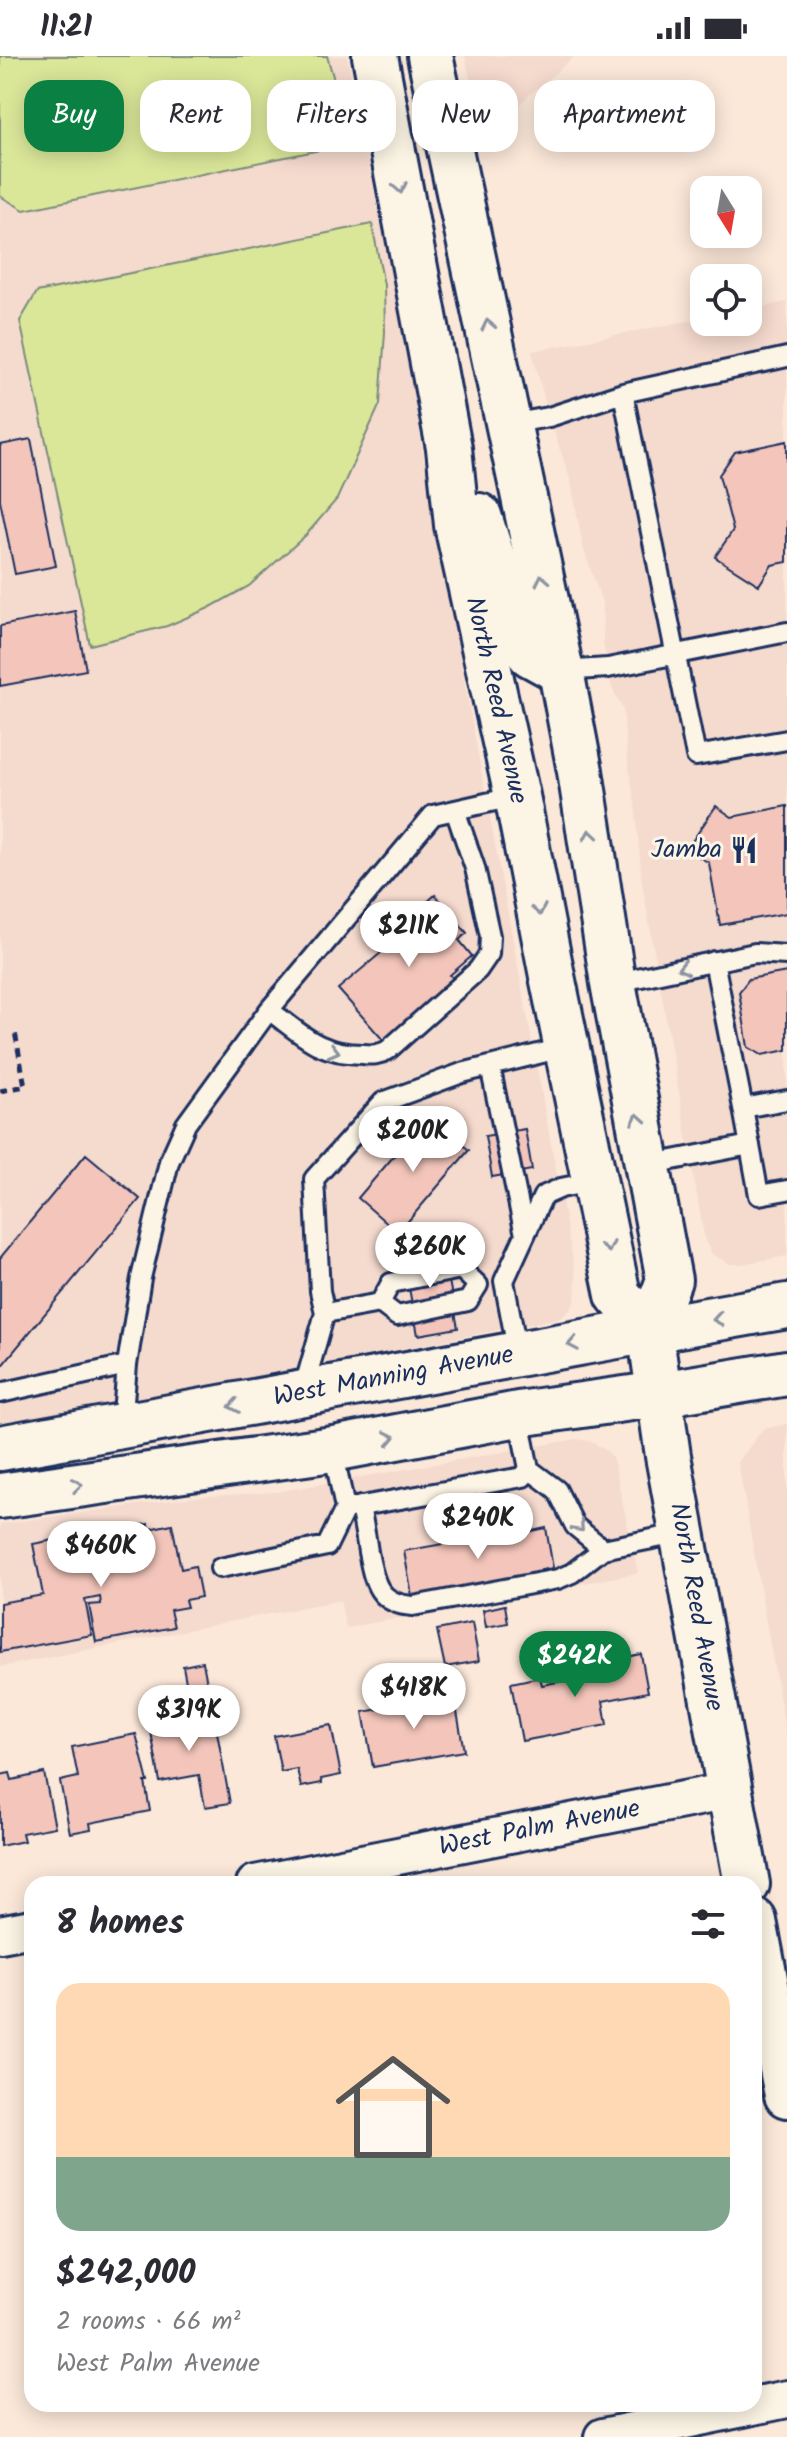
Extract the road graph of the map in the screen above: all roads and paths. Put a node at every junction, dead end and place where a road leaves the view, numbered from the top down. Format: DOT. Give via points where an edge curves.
graph roads {
  1 [pos="375,56"];
  2 [pos="429,61"];
  3 [pos="787,357"];
  4 [pos="623,393"];
  5 [pos="510,424"];
  6 [pos="449,448"];
  7 [pos="787,632"];
  8 [pos="675,654"];
  9 [pos="561,671"];
  10 [pos="787,740"];
  11 [pos="517,796"];
  12 [pos="455,810"];
  13 [pos="787,955"];
  14 [pos="714,961"];
  15 [pos="613,983"];
  16 [pos="269,1010"];
  17 [pos="15,1032"];
  18 [pos="566,1047"];
  19 [pos="625,1048"];
  20 [pos="490,1066"];
  21 [pos="0,1091"];
  22 [pos="787,1100"];
  23 [pos="743,1108"];
  24 [pos="750,1145"];
  25 [pos="647,1165"];
  26 [pos="595,1181"];
  27 [pos="787,1190"];
  28 [pos="525,1235"];
  29 [pos="504,1281"];
  30 [pos="478,1285"];
  31 [pos="380,1303"];
  32 [pos="787,1306"];
  33 [pos="325,1313"];
  34 [pos="650,1330"];
  35 [pos="518,1354"];
  36 [pos="127,1365"];
  37 [pos="787,1373"];
  38 [pos="0,1393"];
  39 [pos="301,1394"];
  40 [pos="660,1394"];
  41 [pos="518,1414"];
  42 [pos="122,1426"];
  43 [pos="0,1448"];
  44 [pos="333,1449"];
  45 [pos="529,1469"];
  46 [pos="0,1496"];
  47 [pos="352,1508"];
  48 [pos="682,1533"];
  49 [pos="603,1549"];
  50 [pos="220,1568"];
  51 [pos="729,1791"];
  52 [pos="296,1876"];
  53 [pos="745,1876"];
  54 [pos="24,1930"];
  55 [pos="0,1934"];
  56 [pos="762,1963"];
  57 [pos="787,2095"];
  58 [pos="787,2399"];
  59 [pos="762,2404"];
  60 [pos="724,2412"];
  61 [pos="603,2437"];
  1 -- 6 [label="street, North Reed Avenue, one-way"];
  5 -- 2 [label="street, North Reed Avenue, one-way"];
  3 -- 4 [label="lane"];
  4 -- 5 [label="lane"];
  4 -- 8 [label="lane"];
  9 -- 5 [label="street, North Reed Avenue, one-way"];
  6 -- 9 [label="street" via="482,522 517,635 530,654"];
  6 -- 11 [label="street, North Reed Avenue" via="457,525"];
  7 -- 8 [label="lane"];
  8 -- 9 [label="lane"];
  8 -- 10 [label="lane" via="696,756"];
  15 -- 9 [label="street, North Reed Avenue, one-way"];
  11 -- 12 [label="lane"];
  11 -- 18 [label="street, North Reed Avenue, one-way"];
  11 -- 19 [label="street" via="551,829 574,935"];
  12 -- 16 [label="lane" via="433,815"];
  16 -- 12 [label="lane, one-way" via="326,1050 376,1055 478,970 489,954 490,936"];
  13 -- 14 [label="lane" via="755,953"];
  14 -- 15 [label="lane, one-way"];
  14 -- 23 [label="lane"];
  15 -- 19 [label="street, North Reed Avenue"];
  16 -- 36 [label="lane" via="186,1124 169,1162"];
  17 -- 21 [label="path" via="25,1086"];
  18 -- 20 [label="lane"];
  18 -- 26 [label="street, North Reed Avenue"];
  25 -- 19 [label="street, North Reed Avenue, one-way"];
  20 -- 28 [label="lane"];
  20 -- 33 [label="lane" via="383,1102 314,1179"];
  22 -- 23 [label="lane"];
  23 -- 24 [label="lane"];
  24 -- 25 [label="lane"];
  24 -- 27 [label="lane" via="759,1195"];
  25 -- 34 [label="street, North Reed Avenue" via="669,1280"];
  26 -- 28 [label="lane" via="543,1196"];
  26 -- 34 [label="street, North Reed Avenue, one-way" via="618,1295"];
  28 -- 29 [label="lane"];
  29 -- 30 [label="lane"];
  29 -- 35 [label="lane"];
  30 -- 31 [label="lane" via="468,1301 397,1316"];
  30 -- 31 [label="lane" via="461,1269 391,1283"];
  31 -- 33 [label="lane"];
  32 -- 34 [label="street, West Manning Avenue, one-way"];
  33 -- 39 [label="lane"];
  34 -- 35 [label="street, West Manning Avenue, one-way"];
  34 -- 40 [label="street, North Reed Avenue"];
  35 -- 39 [label="street, West Manning Avenue"];
  36 -- 38 [label="lane"];
  36 -- 42 [label="lane"];
  37 -- 40 [label="street"];
  39 -- 42 [label="street, West Manning Avenue, one-way"];
  40 -- 41 [label="street"];
  40 -- 48 [label="street, North Reed Avenue"];
  44 -- 41 [label="street, one-way"];
  41 -- 45 [label="lane"];
  42 -- 43 [label="street, West Manning Avenue"];
  46 -- 44 [label="street, one-way"];
  44 -- 47 [label="lane"];
  45 -- 47 [label="lane" via="523,1477"];
  45 -- 49 [label="lane, one-way" via="557,1490 575,1526"];
  47 -- 49 [label="lane" via="376,1585 386,1598 403,1606 558,1579"];
  47 -- 50 [label="lane" via="327,1546"];
  48 -- 49 [label="lane"];
  48 -- 51 [label="street, North Reed Avenue"];
  51 -- 52 [label="street, West Palm Avenue"];
  51 -- 53 [label="street, North Reed Avenue"];
  54 -- 55 [label="street"];
  56 -- 57 [label="street"];
  58 -- 59 [label="street"];
  60 -- 61 [label="street"];
}
